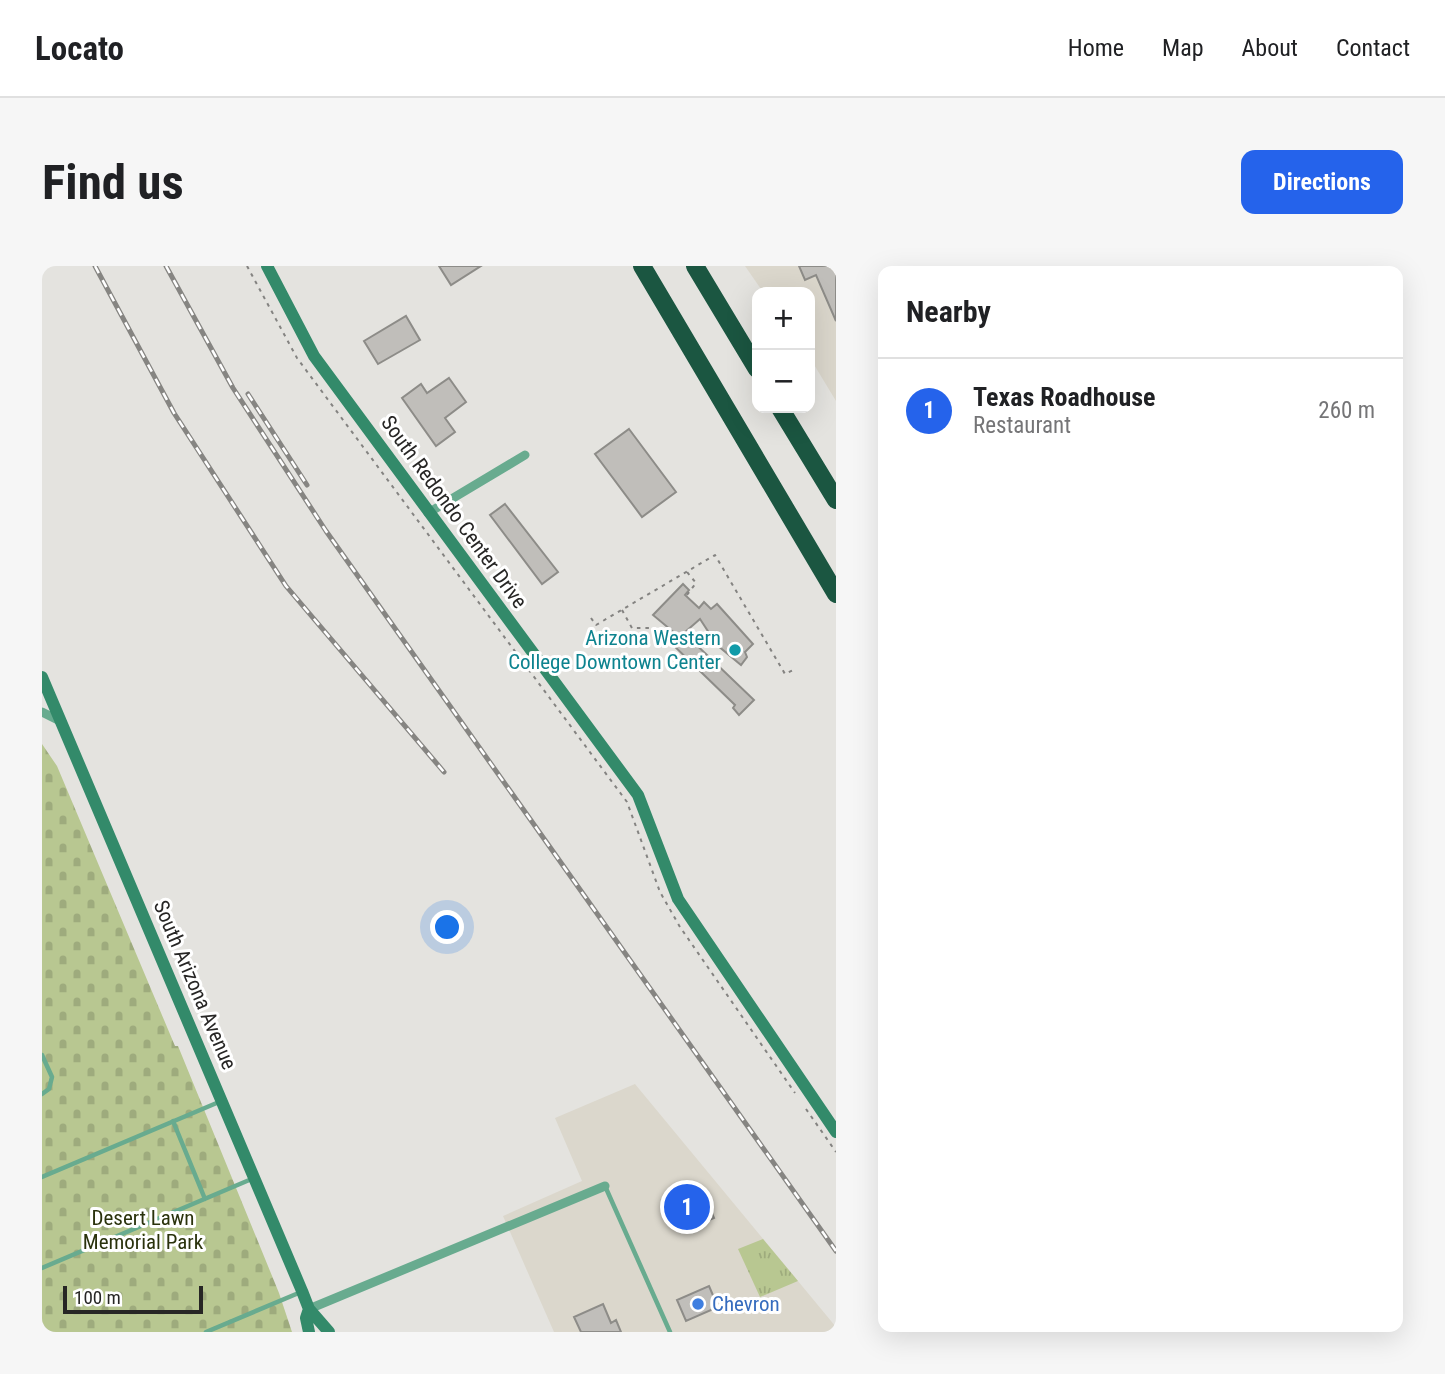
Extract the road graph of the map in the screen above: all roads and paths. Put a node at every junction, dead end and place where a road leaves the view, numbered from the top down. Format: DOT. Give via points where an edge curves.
graph roads {
  1 [pos="247,266"];
  2 [pos="267,266"];
  3 [pos="642,266"];
  4 [pos="695,266"];
  5 [pos="752,361"];
  6 [pos="783,413"];
  7 [pos="525,455"];
  8 [pos="836,500"];
  9 [pos="428,513"];
  10 [pos="687,571"];
  11 [pos="836,594"];
  12 [pos="687,595"];
  13 [pos="622,610"];
  14 [pos="591,618"];
  15 [pos="673,637"];
  16 [pos="793,670"];
  17 [pos="42,677"];
  18 [pos="42,712"];
  19 [pos="62,722"];
  20 [pos="42,1055"];
  21 [pos="42,1094"];
  22 [pos="797,1095"];
  23 [pos="223,1100"];
  24 [pos="802,1103"];
  25 [pos="173,1121"];
  26 [pos="836,1132"];
  27 [pos="836,1152"];
  28 [pos="42,1177"];
  29 [pos="255,1178"];
  30 [pos="606,1186"];
  31 [pos="205,1199"];
  32 [pos="42,1268"];
  33 [pos="302,1291"];
  34 [pos="309,1309"];
  35 [pos="206,1332"];
  36 [pos="309,1332"];
  37 [pos="329,1332"];
  38 [pos="670,1332"];
  1 -- 22 [label="path" via="297,358 627,802 660,892 680,927"];
  2 -- 9 [label="street, South Redondo Center Drive" via="314,356"];
  3 -- 11 [label="highway"];
  4 -- 5 [label="highway"];
  6 -- 8 [label="highway"];
  7 -- 9 [label="street"];
  9 -- 26 [label="street, South Redondo Center Drive" via="638,795 678,899"];
  10 -- 12 [label="path" via="696,583"];
  10 -- 13 [label="path"];
  10 -- 16 [label="path" via="715,555 785,674"];
  13 -- 14 [label="path" via="596,625"];
  13 -- 15 [label="path" via="632,628 656,628"];
  17 -- 19 [label="street, South Arizona Avenue"];
  18 -- 19 [label="street"];
  19 -- 23 [label="street, South Arizona Avenue"];
  20 -- 21 [label="lane" via="52,1077"];
  23 -- 25 [label="lane"];
  23 -- 29 [label="street, South Arizona Avenue"];
  24 -- 27 [label="path"];
  25 -- 28 [label="lane"];
  25 -- 31 [label="lane"];
  29 -- 31 [label="lane"];
  29 -- 33 [label="street, South Arizona Avenue"];
  30 -- 34 [label="street"];
  30 -- 38 [label="lane"];
  31 -- 32 [label="lane"];
  33 -- 34 [label="street, South Arizona Avenue"];
  33 -- 35 [label="lane"];
  34 -- 36 [label="street, South Arizona Avenue"];
  34 -- 37 [label="street, South Arizona Avenue"];
}
